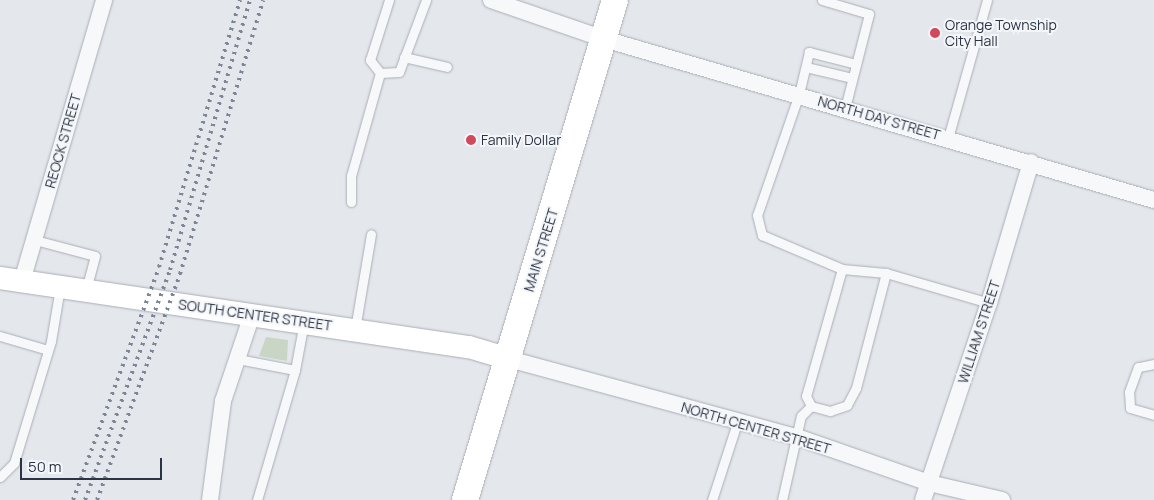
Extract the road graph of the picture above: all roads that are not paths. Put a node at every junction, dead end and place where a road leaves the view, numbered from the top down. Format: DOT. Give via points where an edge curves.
graph roads {
  1 [pos="104,0"];
  2 [pos="389,0"];
  3 [pos="426,0"];
  4 [pos="491,0"];
  5 [pos="616,0"];
  6 [pos="822,0"];
  7 [pos="988,0"];
  8 [pos="604,39"];
  9 [pos="404,57"];
  10 [pos="856,64"];
  11 [pos="806,67"];
  12 [pos="447,68"];
  13 [pos="380,73"];
  14 [pos="852,78"];
  15 [pos="799,94"];
  16 [pos="845,108"];
  17 [pos="948,138"];
  18 [pos="1031,162"];
  19 [pos="1154,200"];
  20 [pos="351,202"];
  21 [pos="371,234"];
  22 [pos="35,240"];
  23 [pos="842,269"];
  24 [pos="886,273"];
  25 [pos="0,278"];
  26 [pos="22,281"];
  27 [pos="60,287"];
  28 [pos="86,291"];
  29 [pos="989,303"];
  30 [pos="252,315"];
  31 [pos="304,322"];
  32 [pos="355,330"];
  33 [pos="0,336"];
  34 [pos="48,350"];
  35 [pos="509,358"];
  36 [pos="238,359"];
  37 [pos="1154,364"];
  38 [pos="296,370"];
  39 [pos="811,406"];
  40 [pos="1154,415"];
  41 [pos="738,423"];
  42 [pos="797,437"];
  43 [pos="0,477"];
  44 [pos="929,483"];
  45 [pos="210,500"];
  46 [pos="257,500"];
  47 [pos="465,500"];
  48 [pos="712,500"];
  49 [pos="782,500"];
  50 [pos="923,500"];
  51 [pos="1002,500"];
  1 -- 22 [label="street, REOCK STREET"];
  2 -- 13 [label="lane" via="370,60"];
  3 -- 9 [label="lane"];
  4 -- 8 [label="street, NORTH DAY STREET"];
  5 -- 8 [label="main road, MAIN STREET"];
  6 -- 10 [label="lane" via="869,14"];
  7 -- 17 [label="lane"];
  8 -- 15 [label="street, NORTH DAY STREET"];
  8 -- 35 [label="main road, MAIN STREET"];
  9 -- 12 [label="lane"];
  9 -- 13 [label="lane" via="399,72"];
  10 -- 11 [label="lane" via="810,52"];
  10 -- 14 [label="lane"];
  11 -- 14 [label="lane"];
  11 -- 15 [label="lane"];
  13 -- 20 [label="lane" via="350,176"];
  14 -- 16 [label="lane"];
  15 -- 16 [label="street, NORTH DAY STREET"];
  15 -- 23 [label="lane" via="757,215 762,235"];
  16 -- 17 [label="street, NORTH DAY STREET"];
  17 -- 18 [label="street, NORTH DAY STREET"];
  18 -- 19 [label="street, NORTH DAY STREET"];
  18 -- 29 [label="street, WILLIAM STREET"];
  21 -- 32 [label="lane"];
  22 -- 26 [label="street, REOCK STREET"];
  22 -- 28 [label="lane" via="95,256"];
  23 -- 24 [label="lane"];
  23 -- 39 [label="lane" via="806,396"];
  24 -- 29 [label="lane"];
  24 -- 39 [label="lane" via="856,388 847,405 830,411"];
  25 -- 26 [label="main road, SOUTH CENTER STREET"];
  26 -- 27 [label="main road, SOUTH CENTER STREET"];
  27 -- 28 [label="main road, SOUTH CENTER STREET"];
  27 -- 34 [label="lane"];
  28 -- 30 [label="main road, SOUTH CENTER STREET"];
  29 -- 44 [label="street, WILLIAM STREET"];
  30 -- 31 [label="main road, SOUTH CENTER STREET"];
  30 -- 36 [label="street"];
  31 -- 32 [label="main road, SOUTH CENTER STREET"];
  31 -- 38 [label="lane"];
  32 -- 35 [label="main road, SOUTH CENTER STREET" via="469,347"];
  33 -- 34 [label="lane"];
  34 -- 43 [label="lane" via="14,463"];
  35 -- 41 [label="street, NORTH CENTER STREET"];
  35 -- 47 [label="main road, MAIN STREET"];
  36 -- 38 [label="lane"];
  36 -- 45 [label="street" via="223,401"];
  37 -- 40 [label="lane" via="1138,367 1129,392 1130,408"];
  38 -- 46 [label="lane"];
  39 -- 42 [label="lane" via="801,416"];
  41 -- 42 [label="street, NORTH CENTER STREET"];
  41 -- 48 [label="lane"];
  42 -- 44 [label="street, NORTH CENTER STREET"];
  42 -- 49 [label="lane"];
  44 -- 50 [label="street, WILLIAM STREET"];
  44 -- 51 [label="street, NORTH CENTER STREET"];
}
